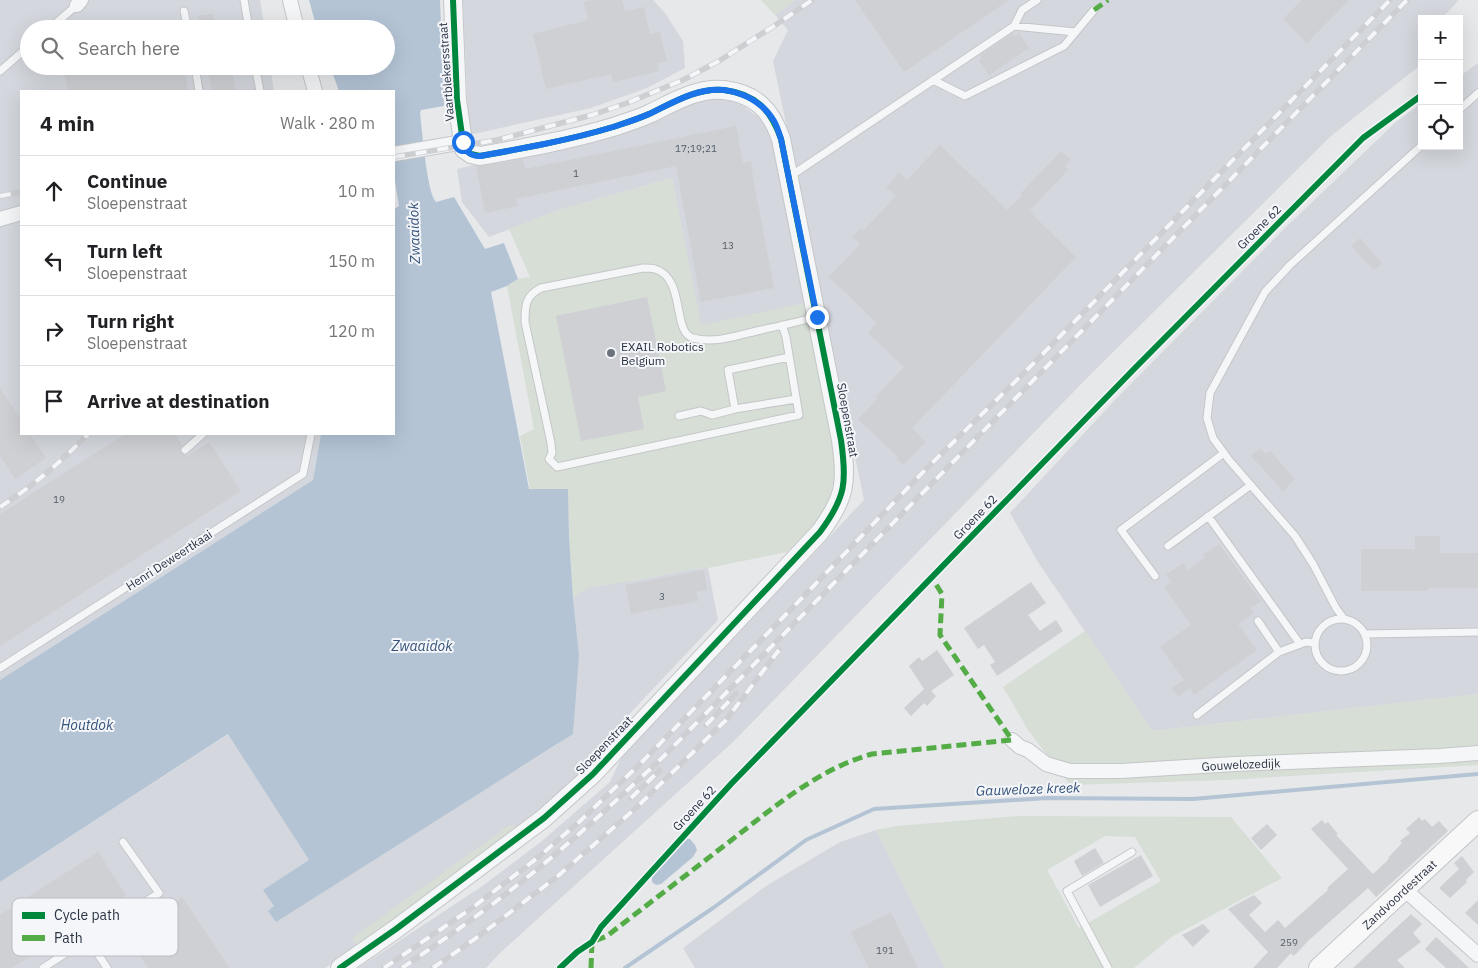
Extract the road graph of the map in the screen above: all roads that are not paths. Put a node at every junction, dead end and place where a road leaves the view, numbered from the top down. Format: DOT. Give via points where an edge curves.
graph roads {
  1 [pos="244,0"];
  2 [pos="290,0"];
  3 [pos="453,0"];
  4 [pos="1037,0"];
  5 [pos="79,2"];
  6 [pos="1094,10"];
  7 [pos="184,11"];
  8 [pos="59,20"];
  9 [pos="186,20"];
  10 [pos="247,20"];
  11 [pos="295,20"];
  12 [pos="1014,26"];
  13 [pos="1075,32"];
  14 [pos="20,54"];
  15 [pos="0,71"];
  16 [pos="197,75"];
  17 [pos="257,75"];
  18 [pos="311,75"];
  19 [pos="933,80"];
  20 [pos="200,90"];
  21 [pos="260,90"];
  22 [pos="315,90"];
  23 [pos="1478,93"];
  24 [pos="1463,106"];
  25 [pos="463,142"];
  26 [pos="1418,149"];
  27 [pos="395,154"];
  28 [pos="789,177"];
  29 [pos="20,213"];
  30 [pos="0,220"];
  31 [pos="817,317"];
  32 [pos="782,325"];
  33 [pos="789,357"];
  34 [pos="796,399"];
  35 [pos="735,410"];
  36 [pos="679,416"];
  37 [pos="202,435"];
  38 [pos="311,435"];
  39 [pos="185,450"];
  40 [pos="1224,453"];
  41 [pos="1251,485"];
  42 [pos="1208,516"];
  43 [pos="1168,546"];
  44 [pos="1155,576"];
  45 [pos="1344,618"];
  46 [pos="1258,621"];
  47 [pos="1478,632"];
  48 [pos="1365,634"];
  49 [pos="1314,643"];
  50 [pos="1300,644"];
  51 [pos="1279,652"];
  52 [pos="0,668"];
  53 [pos="1197,714"];
  54 [pos="1012,740"];
  55 [pos="1478,753"];
  56 [pos="1478,821"];
  57 [pos="123,842"];
  58 [pos="1132,852"];
  59 [pos="1404,889"];
  60 [pos="151,898"];
  61 [pos="1478,955"];
  62 [pos="62,956"];
  63 [pos="99,956"];
  64 [pos="43,968"];
  65 [pos="107,968"];
  66 [pos="340,968"];
  67 [pos="1108,968"];
  68 [pos="1319,968"];
  1 -- 10 [label="lane"];
  2 -- 11 [label="street"];
  3 -- 25 [label="street, Vaartblekersstraat" via="457,100"];
  4 -- 12 [label="lane" via="1022,10"];
  5 -- 8 [label="lane"];
  6 -- 13 [label="lane"];
  7 -- 9 [label="lane"];
  12 -- 13 [label="lane"];
  12 -- 19 [label="lane"];
  13 -- 19 [label="lane" via="1064,46 965,96"];
  14 -- 15 [label="lane"];
  16 -- 20 [label="lane"];
  17 -- 21 [label="lane"];
  18 -- 22 [label="street"];
  19 -- 28 [label="lane"];
  23 -- 24 [label="lane"];
  25 -- 27 [label="street"];
  25 -- 28 [label="street, Sloepenstraat" via="464,149 475,156 566,140 616,126 694,94 724,90 753,99 775,122"];
  26 -- 40 [label="lane" via="1290,264 1265,292 1210,393 1207,418 1212,438"];
  28 -- 31 [label="street, Sloepenstraat"];
  29 -- 30 [label="street"];
  31 -- 32 [label="lane"];
  31 -- 66 [label="street, Sloepenstraat" via="844,464 844,481 833,515 593,774 544,818"];
  32 -- 33 [label="lane"];
  32 -- 34 [label="lane" via="720,340 691,338 683,330 669,279 656,269 643,268 541,288 531,293 525,308 525,322 552,443 549,459 557,467 799,414"];
  33 -- 34 [label="lane"];
  33 -- 35 [label="lane" via="728,370"];
  34 -- 35 [label="lane"];
  35 -- 36 [label="lane" via="712,415 701,411"];
  37 -- 39 [label="lane"];
  38 -- 52 [label="lane, Henri Deweertkaai" via="303,474"];
  40 -- 41 [label="lane"];
  40 -- 44 [label="lane" via="1121,530"];
  41 -- 42 [label="lane"];
  41 -- 45 [label="lane" via="1295,536"];
  42 -- 43 [label="lane"];
  42 -- 50 [label="lane"];
  45 -- 48 [label="lane" via="1357,624"];
  45 -- 49 [label="lane" via="1330,621 1319,630"];
  46 -- 51 [label="lane"];
  47 -- 48 [label="lane"];
  48 -- 49 [label="lane" via="1364,658 1356,667 1345,671 1333,671 1323,665 1316,655"];
  49 -- 50 [label="lane"];
  50 -- 51 [label="lane"];
  51 -- 53 [label="lane"];
  54 -- 55 [label="street, Gouwelozedijk" via="1046,764 1070,771"];
  56 -- 59 [label="main road, Zandvoordestraat"];
  57 -- 60 [label="lane" via="159,893"];
  58 -- 67 [label="lane" via="1067,891"];
  59 -- 61 [label="street"];
  59 -- 68 [label="main road, Zandvoordestraat"];
  62 -- 64 [label="lane"];
  63 -- 65 [label="lane"];
}
